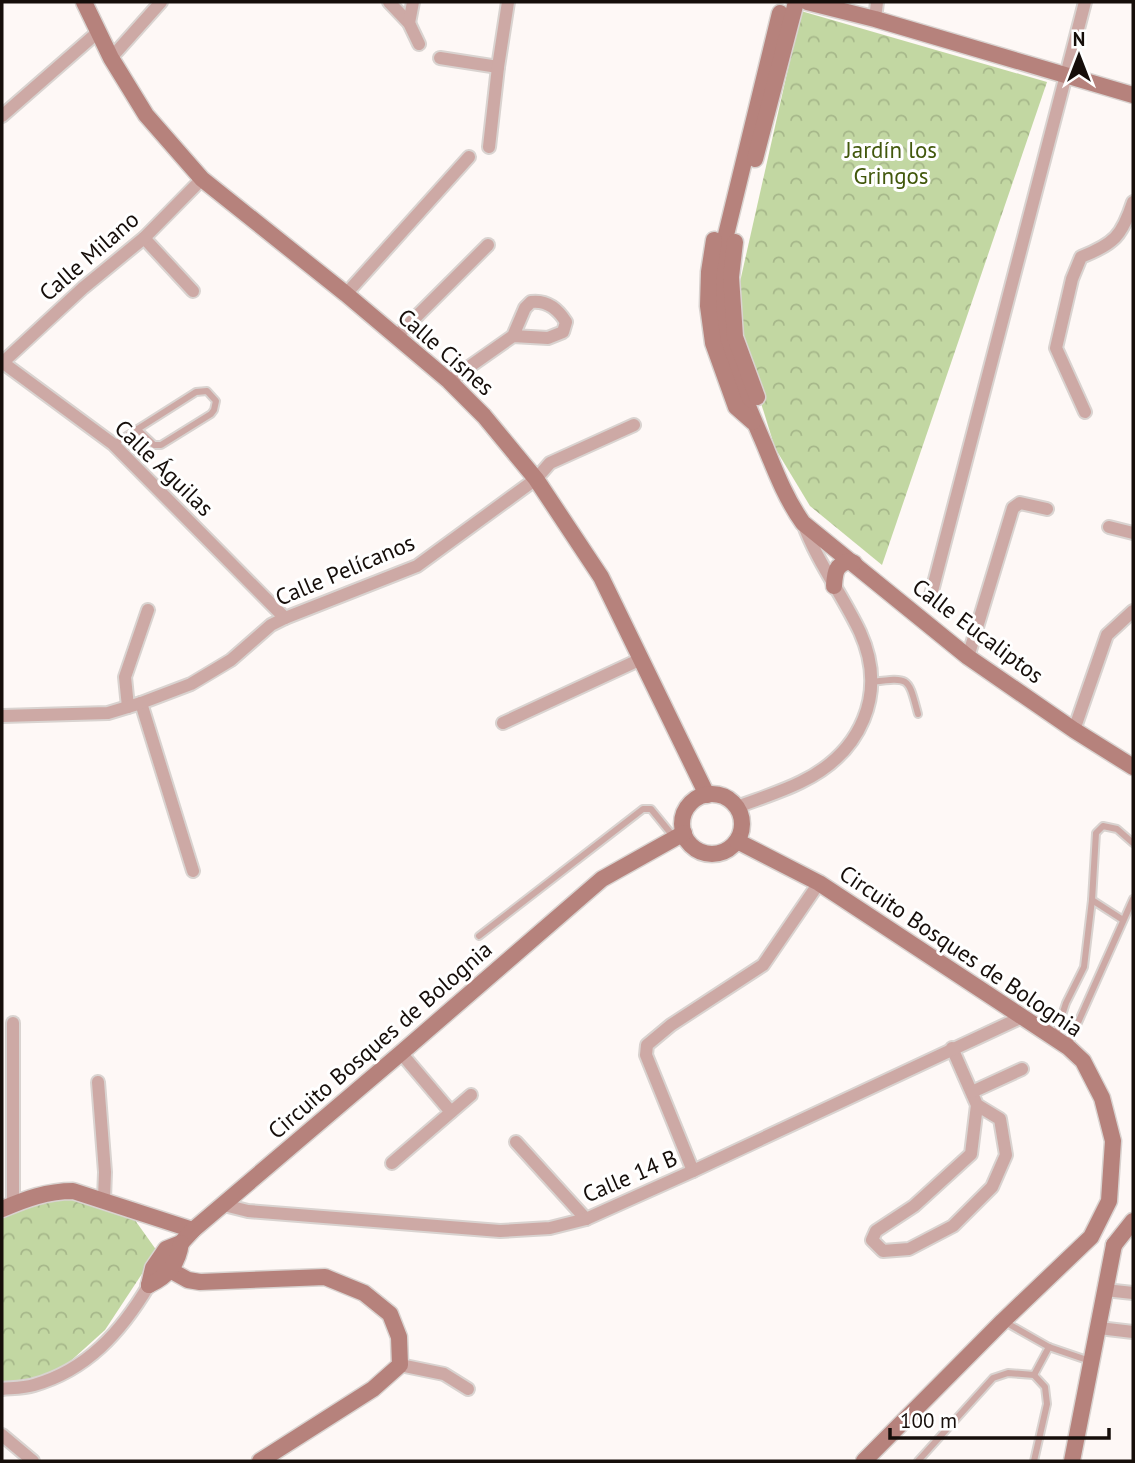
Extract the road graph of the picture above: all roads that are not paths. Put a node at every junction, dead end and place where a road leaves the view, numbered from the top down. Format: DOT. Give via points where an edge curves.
graph roads {
  1 [pos="84,2"];
  2 [pos="161,2"];
  3 [pos="389,2"];
  4 [pos="413,2"];
  5 [pos="508,2"];
  6 [pos="796,2"];
  7 [pos="807,2"];
  8 [pos="877,2"];
  9 [pos="1084,2"];
  10 [pos="776,7"];
  11 [pos="845,7"];
  12 [pos="875,19"];
  13 [pos="409,23"];
  14 [pos="98,32"];
  15 [pos="419,44"];
  16 [pos="111,58"];
  17 [pos="440,58"];
  18 [pos="498,67"];
  19 [pos="1065,74"];
  20 [pos="1133,95"];
  21 [pos="2,116"];
  22 [pos="489,146"];
  23 [pos="469,157"];
  24 [pos="202,179"];
  25 [pos="1133,202"];
  26 [pos="144,239"];
  27 [pos="488,245"];
  28 [pos="193,291"];
  29 [pos="346,294"];
  30 [pos="396,337"];
  31 [pos="513,337"];
  32 [pos="2,362"];
  33 [pos="449,381"];
  34 [pos="1085,412"];
  35 [pos="755,424"];
  36 [pos="634,425"];
  37 [pos="136,429"];
  38 [pos="113,444"];
  39 [pos="536,479"];
  40 [pos="1047,509"];
  41 [pos="803,523"];
  42 [pos="1109,527"];
  43 [pos="1133,533"];
  44 [pos="854,563"];
  45 [pos="834,586"];
  46 [pos="931,595"];
  47 [pos="148,610"];
  48 [pos="1133,611"];
  49 [pos="285,618"];
  50 [pos="968,657"];
  51 [pos="641,659"];
  52 [pos="872,682"];
  53 [pos="141,703"];
  54 [pos="128,707"];
  55 [pos="918,714"];
  56 [pos="2,716"];
  57 [pos="503,723"];
  58 [pos="1074,730"];
  59 [pos="1133,767"];
  60 [pos="707,795"];
  61 [pos="737,807"];
  62 [pos="679,835"];
  63 [pos="737,841"];
  64 [pos="1133,843"];
  65 [pos="193,871"];
  66 [pos="819,883"];
  67 [pos="1133,899"];
  68 [pos="1092,901"];
  69 [pos="1123,920"];
  70 [pos="479,936"];
  71 [pos="1022,1017"];
  72 [pos="13,1023"];
  73 [pos="1061,1042"];
  74 [pos="952,1048"];
  75 [pos="401,1053"];
  76 [pos="1022,1069"];
  77 [pos="98,1082"];
  78 [pos="972,1092"];
  79 [pos="471,1095"];
  80 [pos="977,1105"];
  81 [pos="451,1112"];
  82 [pos="516,1142"];
  83 [pos="391,1163"];
  84 [pos="694,1171"];
  85 [pos="104,1199"];
  86 [pos="224,1205"];
  87 [pos="7,1207"];
  88 [pos="586,1219"];
  89 [pos="1133,1222"];
  90 [pos="193,1230"];
  91 [pos="1091,1237"];
  92 [pos="181,1243"];
  93 [pos="1114,1245"];
  94 [pos="170,1270"];
  95 [pos="149,1285"];
  96 [pos="1105,1290"];
  97 [pos="1133,1293"];
  98 [pos="1003,1321"];
  99 [pos="1099,1328"];
  100 [pos="1133,1332"];
  101 [pos="1049,1347"];
  102 [pos="1092,1362"];
  103 [pos="400,1365"];
  104 [pos="1034,1376"];
  105 [pos="468,1388"];
  106 [pos="2,1389"];
  107 [pos="2,1435"];
  108 [pos="33,1461"];
  109 [pos="260,1461"];
  110 [pos="864,1461"];
  111 [pos="918,1461"];
  112 [pos="1034,1461"];
  113 [pos="1072,1461"];
  1 -- 14 [label="main road, Calle Cisnes"];
  2 -- 16 [label="street"];
  3 -- 13 [label="street"];
  4 -- 13 [label="street"];
  5 -- 18 [label="street"];
  6 -- 35 [label="main road" via="735,238 731,277 735,337 757,398"];
  7 -- 11 [label="main road"];
  8 -- 12 [label="street"];
  9 -- 19 [label="street"];
  10 -- 35 [label="main road" via="709,272 712,343 736,407"];
  11 -- 12 [label="main road"];
  12 -- 19 [label="main road"];
  13 -- 15 [label="street"];
  14 -- 16 [label="main road, Calle Cisnes"];
  14 -- 21 [label="street"];
  16 -- 24 [label="main road, Calle Cisnes" via="146,115"];
  17 -- 18 [label="street"];
  18 -- 22 [label="street"];
  19 -- 20 [label="main road"];
  19 -- 46 [label="street"];
  23 -- 29 [label="street"];
  24 -- 26 [label="street, Calle Milano"];
  24 -- 29 [label="main road, Calle Cisnes"];
  25 -- 34 [label="street" via="1116,240 1081,257 1055,348"];
  26 -- 28 [label="street"];
  26 -- 32 [label="street, Calle Milano"];
  27 -- 30 [label="street"];
  29 -- 30 [label="main road, Calle Cisnes"];
  30 -- 33 [label="main road, Calle Cisnes"];
  31 -- 33 [label="street"];
  32 -- 38 [label="street, Calle Águilas"];
  33 -- 39 [label="main road, Calle Cisnes"];
  35 -- 41 [label="main road, Calle Eucaliptos" via="789,504"];
  36 -- 39 [label="street, Calle Pelícanos" via="550,463"];
  37 -- 37 [label="lane" via="199,390 207,391 216,401 211,414 161,445 154,445"];
  37 -- 38 [label="lane"];
  38 -- 49 [label="street, Calle Águilas"];
  39 -- 49 [label="street, Calle Pelícanos" via="417,566"];
  39 -- 51 [label="main road, Calle Cisnes" via="601,578"];
  40 -- 50 [label="street" via="1024,504 1013,508"];
  41 -- 44 [label="main road, Calle Eucaliptos"];
  41 -- 45 [label="street"];
  42 -- 43 [label="street"];
  44 -- 45 [label="main road" via="841,563"];
  44 -- 50 [label="main road, Calle Eucaliptos"];
  45 -- 52 [label="street" via="860,633"];
  47 -- 54 [label="street" via="125,677"];
  48 -- 58 [label="street" via="1107,635"];
  49 -- 53 [label="street, Calle Pelícanos" via="191,684"];
  50 -- 58 [label="main road, Calle Eucaliptos"];
  51 -- 57 [label="street"];
  51 -- 60 [label="main road, Calle Cisnes"];
  52 -- 55 [label="lane" via="906,681"];
  52 -- 61 [label="street" via="866,716 854,740 833,762 803,781"];
  53 -- 54 [label="street, Calle Pelícanos"];
  53 -- 65 [label="street"];
  54 -- 56 [label="street, Calle Pelícanos" via="108,713"];
  58 -- 59 [label="main road, Calle Eucaliptos"];
  60 -- 61 [label="main road" via="724,796"];
  60 -- 62 [label="main road" via="687,808"];
  61 -- 63 [label="main road" via="742,824"];
  62 -- 63 [label="main road" via="692,847 711,854"];
  62 -- 70 [label="lane" via="651,809 643,809"];
  62 -- 75 [label="main road, Circuito Bosques de Bolognia" via="602,879"];
  63 -- 66 [label="main road, Circuito Bosques de Bolognia"];
  64 -- 68 [label="lane" via="1112,826 1098,830"];
  66 -- 71 [label="main road, Circuito Bosques de Bolognia"];
  66 -- 84 [label="street" via="763,965 647,1045 646,1055"];
  67 -- 69 [label="lane"];
  68 -- 69 [label="lane"];
  68 -- 73 [label="lane" via="1084,967 1066,1003"];
  69 -- 73 [label="lane"];
  71 -- 73 [label="main road, Circuito Bosques de Bolognia"];
  71 -- 74 [label="street, Calle 14 B"];
  72 -- 87 [label="street"];
  73 -- 91 [label="main road, Circuito Bosques de Bolognia" via="1083,1061 1102,1098 1113,1141 1109,1201"];
  74 -- 78 [label="street"];
  74 -- 84 [label="street, Calle 14 B"];
  75 -- 81 [label="street"];
  75 -- 86 [label="main road, Circuito Bosques de Bolognia"];
  76 -- 78 [label="street"];
  77 -- 85 [label="street"];
  78 -- 80 [label="street"];
  79 -- 81 [label="street"];
  80 -- 80 [label="street" via="971,1154 915,1206 876,1231 872,1240 883,1251 909,1249 953,1226 992,1187 1006,1155 1000,1119"];
  81 -- 83 [label="street"];
  82 -- 88 [label="street"];
  84 -- 88 [label="street, Calle 14 B"];
  85 -- 87 [label="main road" via="54,1191"];
  85 -- 90 [label="main road"];
  86 -- 88 [label="street, Calle 14 B" via="248,1211 500,1231 550,1228"];
  86 -- 90 [label="main road, Circuito Bosques de Bolognia"];
  89 -- 93 [label="main road"];
  90 -- 92 [label="main road, Circuito Bosques de Bolognia"];
  91 -- 93 [label="main road"];
  91 -- 98 [label="main road, Circuito Bosques de Bolognia"];
  92 -- 94 [label="main road, Circuito Bosques de Bolognia"];
  92 -- 95 [label="main road, Circuito Bosques de Bolognia" via="166,1249 153,1268"];
  93 -- 96 [label="main road"];
  94 -- 95 [label="main road, Circuito Bosques de Bolognia"];
  94 -- 103 [label="main road" via="200,1282 325,1277 365,1293 390,1314 399,1337"];
  95 -- 106 [label="street, Circuito Bosques de Bolognia" via="103,1348 72,1370 33,1386"];
  96 -- 97 [label="street"];
  96 -- 99 [label="main road"];
  98 -- 101 [label="lane"];
  98 -- 110 [label="main road, Circuito Bosques de Bolognia"];
  99 -- 100 [label="street"];
  99 -- 102 [label="main road"];
  101 -- 102 [label="lane"];
  101 -- 104 [label="lane"];
  102 -- 113 [label="main road"];
  103 -- 105 [label="street" via="444,1374"];
  103 -- 109 [label="main road" via="373,1389"];
  104 -- 111 [label="lane" via="1009,1373 993,1378"];
  104 -- 112 [label="lane" via="1045,1387 1046,1405"];
  107 -- 108 [label="street"];
}
